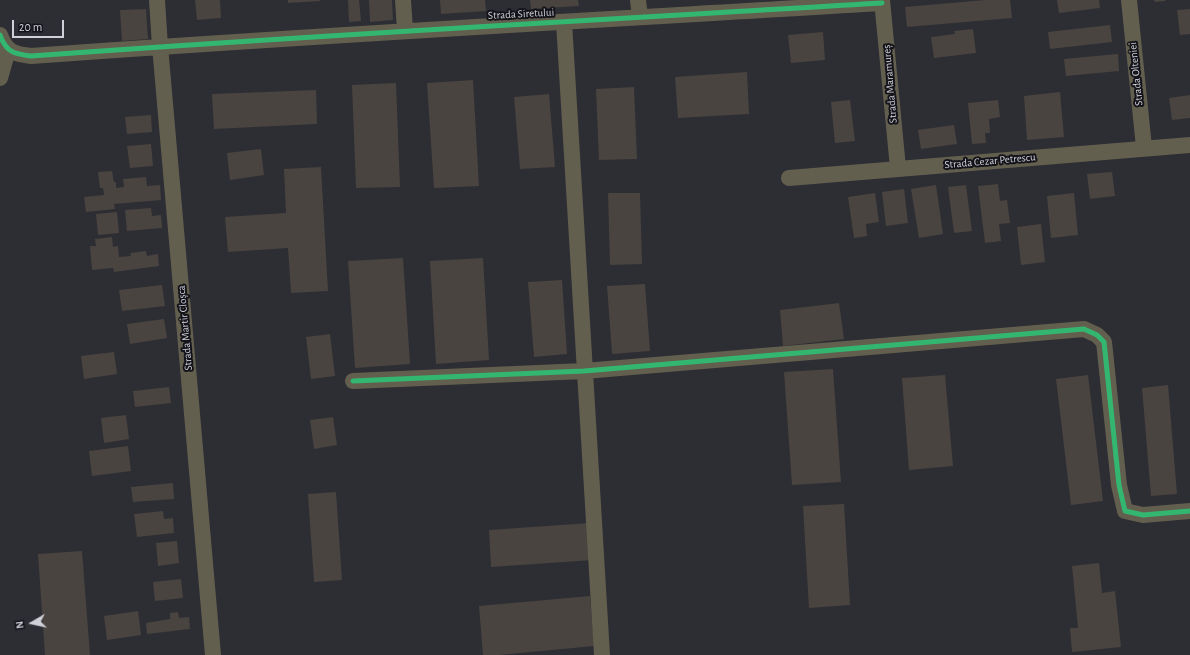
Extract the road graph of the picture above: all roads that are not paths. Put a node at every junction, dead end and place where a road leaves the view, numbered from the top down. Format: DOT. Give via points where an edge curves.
graph roads {
  1 [pos="158,0"];
  2 [pos="403,0"];
  3 [pos="638,0"];
  4 [pos="1129,0"];
  5 [pos="882,2"];
  6 [pos="640,17"];
  7 [pos="564,22"];
  8 [pos="405,30"];
  9 [pos="0,35"];
  10 [pos="160,46"];
  11 [pos="8,50"];
  12 [pos="0,78"];
  13 [pos="1190,145"];
  14 [pos="1144,148"];
  15 [pos="898,168"];
  16 [pos="789,178"];
  17 [pos="584,371"];
  18 [pos="353,381"];
  19 [pos="1190,511"];
  20 [pos="213,655"];
  21 [pos="602,655"];
  1 -- 10 [label="street, Strada Martir Cloșca"];
  2 -- 8 [label="street"];
  3 -- 6 [label="street"];
  4 -- 14 [label="street, Strada Olteniei"];
  5 -- 6 [label="street, Strada Siretului"];
  5 -- 15 [label="street, Strada Maramureș"];
  6 -- 7 [label="street, Strada Siretului"];
  7 -- 8 [label="street, Strada Siretului"];
  7 -- 17 [label="street"];
  8 -- 10 [label="street, Strada Siretului"];
  9 -- 11 [label="street"];
  10 -- 11 [label="street, Strada Siretului" via="31,56"];
  10 -- 20 [label="street, Strada Martir Cloșca"];
  11 -- 12 [label="street"];
  13 -- 14 [label="street, Strada Cezar Petrescu"];
  14 -- 15 [label="street, Strada Cezar Petrescu"];
  15 -- 16 [label="street, Strada Cezar Petrescu"];
  17 -- 18 [label="street"];
  17 -- 19 [label="street" via="1084,329 1097,335 1104,342 1119,485 1125,511 1143,516"];
  17 -- 21 [label="street"];
}
